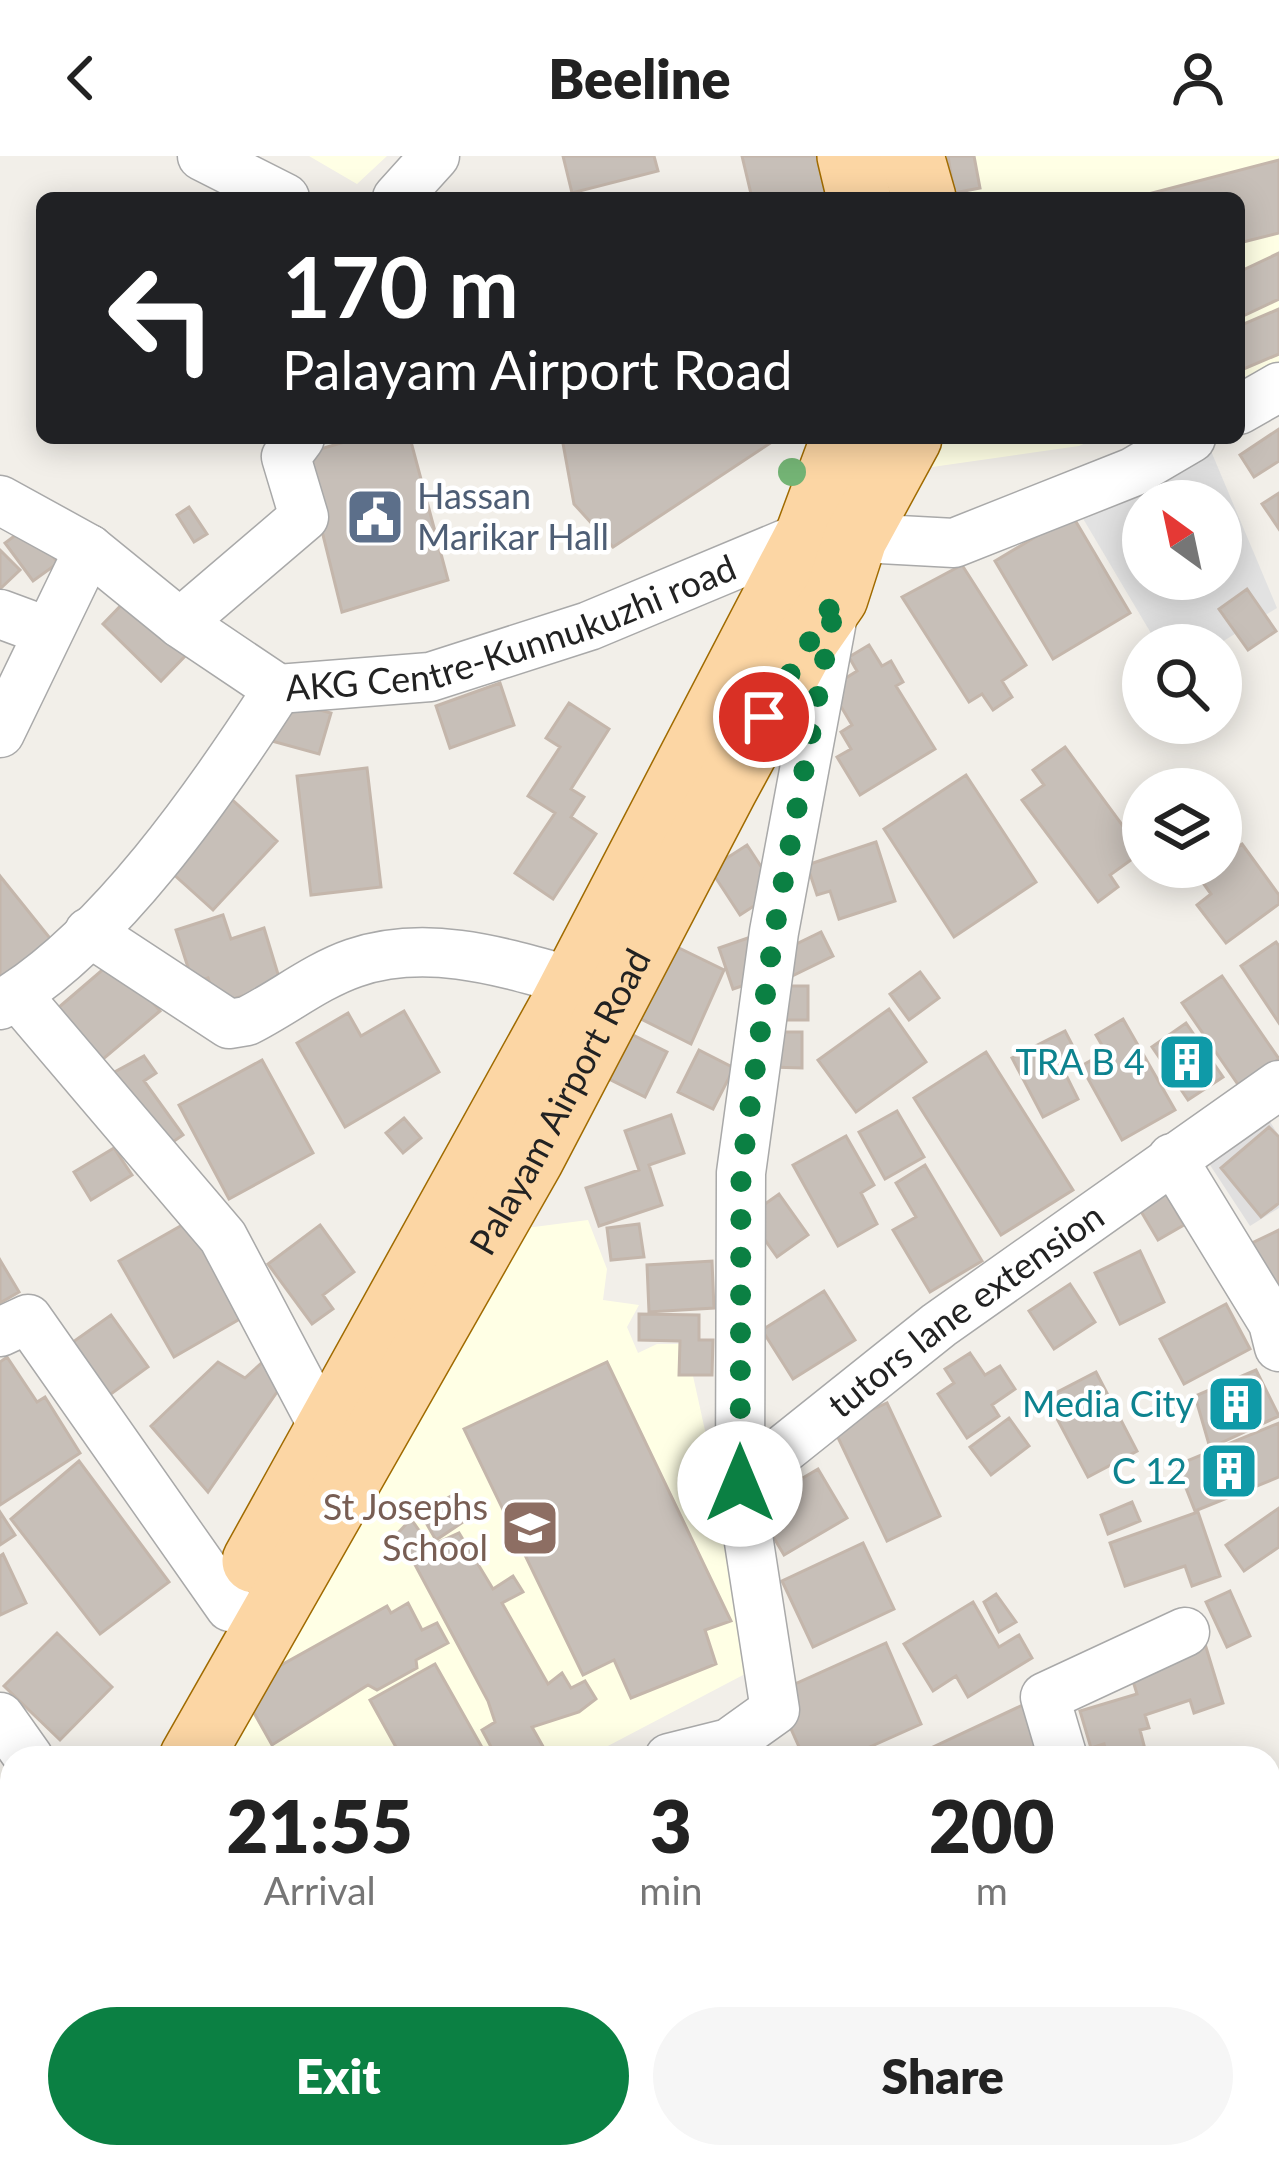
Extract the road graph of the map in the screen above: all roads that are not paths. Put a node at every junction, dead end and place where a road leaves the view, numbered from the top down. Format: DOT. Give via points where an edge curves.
graph roads {
  1 [pos="202,156"];
  2 [pos="434,156"];
  3 [pos="849,156"];
  4 [pos="912,156"];
  5 [pos="273,192"];
  6 [pos="402,192"];
  7 [pos="858,192"];
  8 [pos="922,192"];
  9 [pos="1279,387"];
  10 [pos="1245,407"];
  11 [pos="296,444"];
  12 [pos="843,444"];
  13 [pos="905,444"];
  14 [pos="1181,444"];
  15 [pos="0,500"];
  16 [pos="831,537"];
  17 [pos="89,549"];
  18 [pos="836,598"];
  19 [pos="0,614"];
  20 [pos="180,622"];
  21 [pos="46,631"];
  22 [pos="278,689"];
  23 [pos="0,733"];
  24 [pos="89,932"];
  25 [pos="574,982"];
  26 [pos="8,1000"];
  27 [pos="1279,1084"];
  28 [pos="1172,1158"];
  29 [pos="0,1332"];
  30 [pos="1279,1347"];
  31 [pos="324,1428"];
  32 [pos="740,1484"];
  33 [pos="230,1607"];
  34 [pos="1185,1632"];
  35 [pos="0,1717"];
  36 [pos="21,1746"];
  37 [pos="155,1746"];
  38 [pos="198,1746"];
  39 [pos="717,1746"];
  40 [pos="1059,1746"];
  1 -- 5 [label="street"];
  2 -- 6 [label="street"];
  3 -- 7 [label="main road"];
  4 -- 8 [label="main road"];
  9 -- 10 [label="street"];
  11 -- 20 [label="street" via="286,457 304,517"];
  12 -- 16 [label="main road, Palayam Airport Road"];
  13 -- 16 [label="main road, Palayam Airport Road"];
  14 -- 16 [label="street" via="1132,472 954,543"];
  15 -- 17 [label="street, AKG Centre-Kunnukuzhi road"];
  16 -- 18 [label="main road, Palayam Airport Road"];
  16 -- 22 [label="street, AKG Centre-Kunnukuzhi road" via="430,677"];
  16 -- 25 [label="main road, Palayam Airport Road"];
  17 -- 20 [label="street, AKG Centre-Kunnukuzhi road"];
  17 -- 21 [label="street"];
  18 -- 32 [label="street" via="774,932 741,1173"];
  18 -- 38 [label="main road, Palayam Airport Road" via="747,748 532,1159"];
  19 -- 21 [label="street"];
  20 -- 22 [label="street, AKG Centre-Kunnukuzhi road"];
  21 -- 23 [label="street"];
  22 -- 24 [label="street" via="212,791"];
  24 -- 25 [label="street" via="229,1024 356,963 397,955 470,953"];
  24 -- 26 [label="street"];
  25 -- 31 [label="main road, Palayam Airport Road"];
  26 -- 31 [label="street" via="223,1237"];
  27 -- 28 [label="street, tutors lane extension"];
  28 -- 30 [label="street" via="1273,1323"];
  28 -- 32 [label="street, tutors lane extension" via="939,1325"];
  29 -- 33 [label="street" via="28,1319"];
  31 -- 33 [label="main road, Palayam Airport Road"];
  32 -- 39 [label="street" via="775,1710"];
  33 -- 37 [label="main road, Palayam Airport Road"];
  34 -- 40 [label="street" via="1045,1697"];
  35 -- 36 [label="street"];
}
